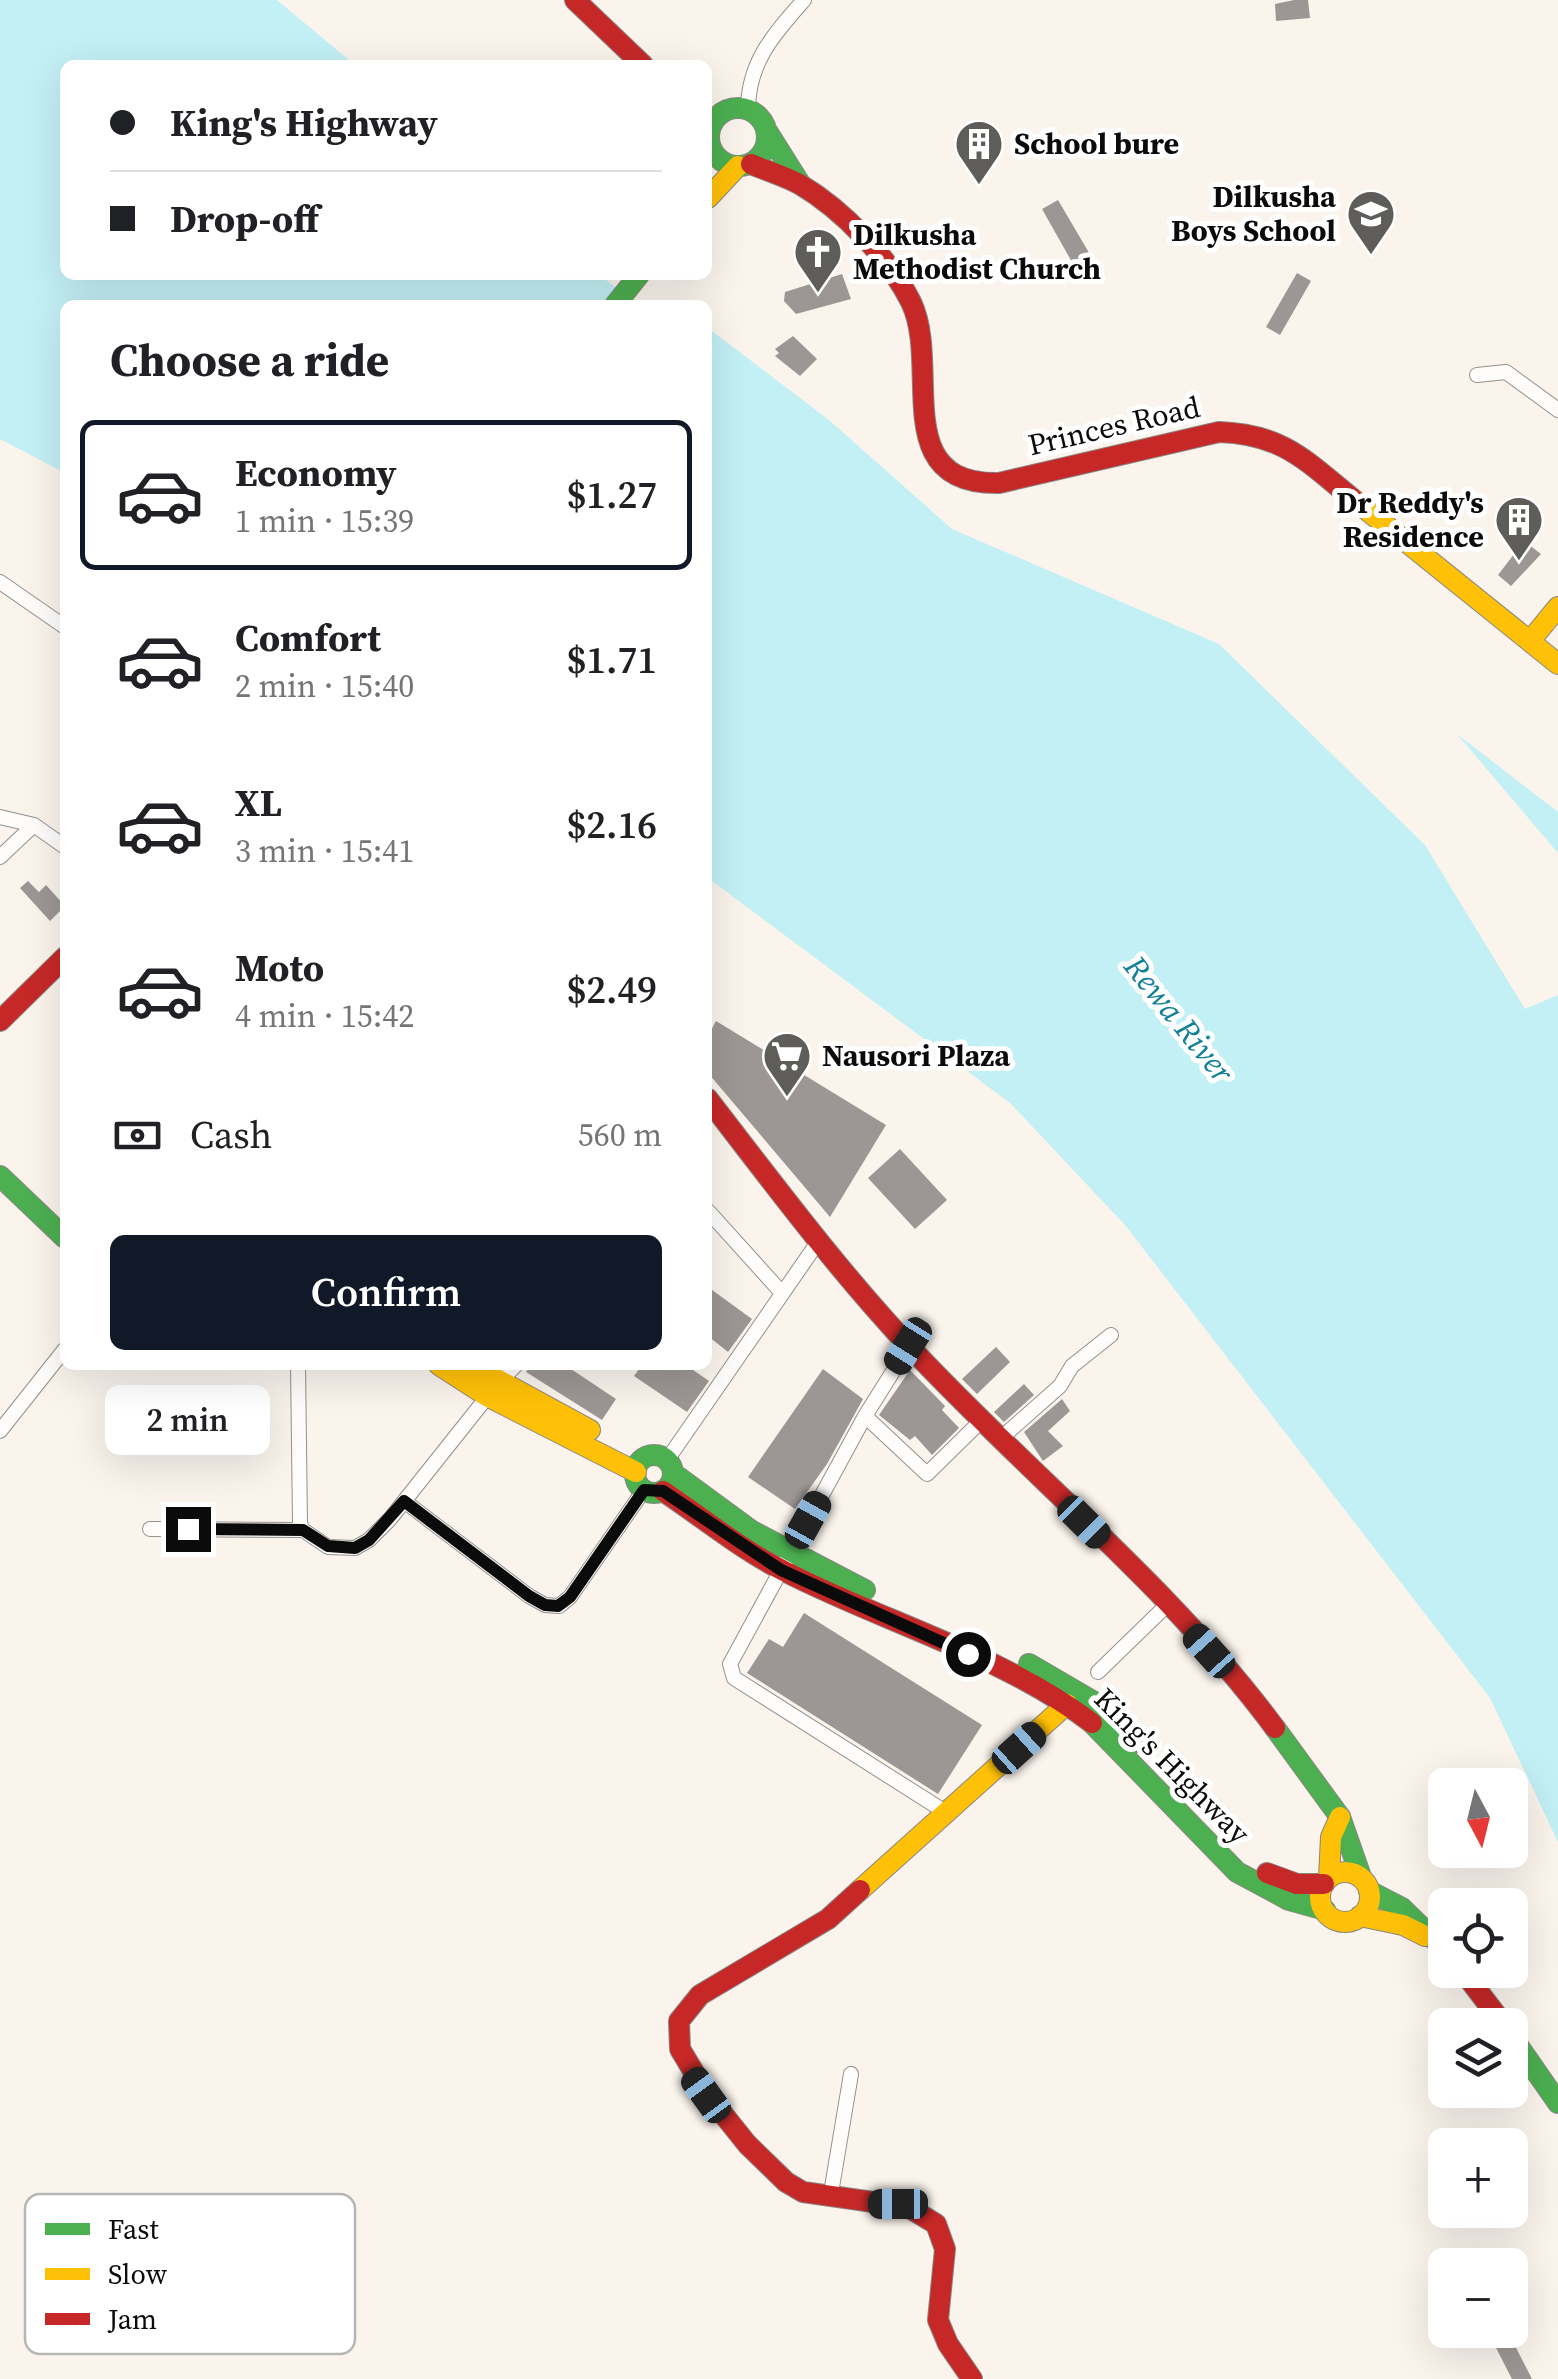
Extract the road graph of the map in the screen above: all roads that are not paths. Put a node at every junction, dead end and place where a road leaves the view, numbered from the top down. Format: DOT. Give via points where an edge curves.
graph roads {
  1 [pos="555,0"];
  2 [pos="575,0"];
  3 [pos="804,0"];
  4 [pos="611,60"];
  5 [pos="638,60"];
  6 [pos="715,109"];
  7 [pos="748,110"];
  8 [pos="767,131"];
  9 [pos="712,150"];
  10 [pos="744,165"];
  11 [pos="801,185"];
  12 [pos="712,194"];
  13 [pos="628,280"];
  14 [pos="605,300"];
  15 [pos="1476,374"];
  16 [pos="1558,410"];
  17 [pos="3,591"];
  18 [pos="1558,607"];
  19 [pos="60,624"];
  20 [pos="1530,642"];
  21 [pos="1558,664"];
  22 [pos="0,817"];
  23 [pos="34,826"];
  24 [pos="60,844"];
  25 [pos="0,857"];
  26 [pos="60,948"];
  27 [pos="60,962"];
  28 [pos="0,1002"];
  29 [pos="0,1021"];
  30 [pos="712,1104"];
  31 [pos="0,1176"];
  32 [pos="0,1192"];
  33 [pos="712,1214"];
  34 [pos="60,1233"];
  35 [pos="818,1242"];
  36 [pos="60,1247"];
  37 [pos="782,1293"];
  38 [pos="1111,1336"];
  39 [pos="908,1346"];
  40 [pos="60,1355"];
  41 [pos="298,1370"];
  42 [pos="450,1370"];
  43 [pos="476,1370"];
  44 [pos="511,1370"];
  45 [pos="493,1389"];
  46 [pos="865,1416"];
  47 [pos="982,1420"];
  48 [pos="0,1430"];
  49 [pos="1000,1439"];
  50 [pos="654,1474"];
  51 [pos="404,1501"];
  52 [pos="150,1529"];
  53 [pos="303,1530"];
  54 [pos="786,1562"];
  55 [pos="1168,1605"];
  56 [pos="1098,1672"];
  57 [pos="1067,1704"];
  58 [pos="947,1814"];
  59 [pos="1340,1817"];
  60 [pos="1326,1881"];
  61 [pos="1365,1884"];
  62 [pos="1325,1910"];
  63 [pos="1360,1916"];
  64 [pos="1428,1933"];
  65 [pos="1428,1939"];
  66 [pos="1476,1988"];
  67 [pos="1491,2008"];
  68 [pos="1528,2060"];
  69 [pos="851,2074"];
  70 [pos="1558,2103"];
  71 [pos="831,2193"];
  72 [pos="972,2379"];
  1 -- 4 [label="main road"];
  2 -- 5 [label="main road"];
  3 -- 7 [label="street" via="760,54"];
  6 -- 7 [label="main road"];
  7 -- 8 [label="main road"];
  8 -- 10 [label="main road" via="761,156"];
  8 -- 11 [label="main road, Princes Road"];
  9 -- 10 [label="main road"];
  10 -- 11 [label="main road, Princes Road"];
  10 -- 12 [label="main road"];
  11 -- 20 [label="main road, Princes Road" via="879,256 910,298 924,348 925,440 955,474 998,482 1218,432 1256,433 1310,464"];
  13 -- 14 [label="main road"];
  15 -- 16 [label="street" via="1506,372"];
  17 -- 19 [label="street"];
  18 -- 20 [label="main road"];
  20 -- 21 [label="main road, Princes Road"];
  22 -- 23 [label="street"];
  23 -- 24 [label="street"];
  23 -- 25 [label="street"];
  26 -- 28 [label="main road"];
  27 -- 29 [label="main road"];
  30 -- 35 [label="main road"];
  31 -- 34 [label="main road"];
  32 -- 36 [label="main road"];
  33 -- 37 [label="street"];
  35 -- 37 [label="street"];
  35 -- 39 [label="main road"];
  37 -- 50 [label="street"];
  38 -- 49 [label="street"];
  39 -- 46 [label="street"];
  39 -- 47 [label="main road"];
  40 -- 48 [label="street"];
  41 -- 53 [label="street"];
  42 -- 45 [label="main road, King's Highway"];
  43 -- 45 [label="main road, King's Highway"];
  44 -- 45 [label="street"];
  45 -- 50 [label="main road, King's Highway"];
  45 -- 51 [label="street"];
  46 -- 47 [label="street" via="927,1474"];
  46 -- 54 [label="street"];
  47 -- 49 [label="main road"];
  49 -- 55 [label="main road"];
  50 -- 51 [label="street" via="558,1606 529,1596"];
  50 -- 54 [label="main road, King's Highway" via="715,1506"];
  51 -- 53 [label="street" via="369,1540 342,1549"];
  52 -- 53 [label="street"];
  54 -- 57 [label="main road, King's Highway"];
  54 -- 58 [label="street" via="730,1664 734,1678"];
  54 -- 60 [label="main road, King's Highway" via="1080,1691 1119,1722 1237,1853 1297,1884"];
  55 -- 56 [label="street"];
  55 -- 59 [label="main road" via="1251,1696"];
  57 -- 58 [label="main road"];
  57 -- 62 [label="main road, King's Highway" via="1106,1734 1237,1872 1289,1900"];
  58 -- 71 [label="main road" via="828,1919 718,1982 680,2021 678,2049 687,2069 774,2175 803,2193"];
  59 -- 60 [label="main road"];
  59 -- 61 [label="main road"];
  60 -- 61 [label="main road" via="1350,1872"];
  60 -- 62 [label="main road" via="1320,1897"];
  61 -- 63 [label="main road" via="1368,1905"];
  61 -- 64 [label="main road" via="1394,1899"];
  62 -- 63 [label="main road" via="1344,1921"];
  63 -- 65 [label="main road" via="1403,1925"];
  66 -- 67 [label="main road"];
  68 -- 70 [label="main road"];
  69 -- 71 [label="street"];
  71 -- 72 [label="main road" via="898,2204 935,2223 946,2273 938,2319"];
}
